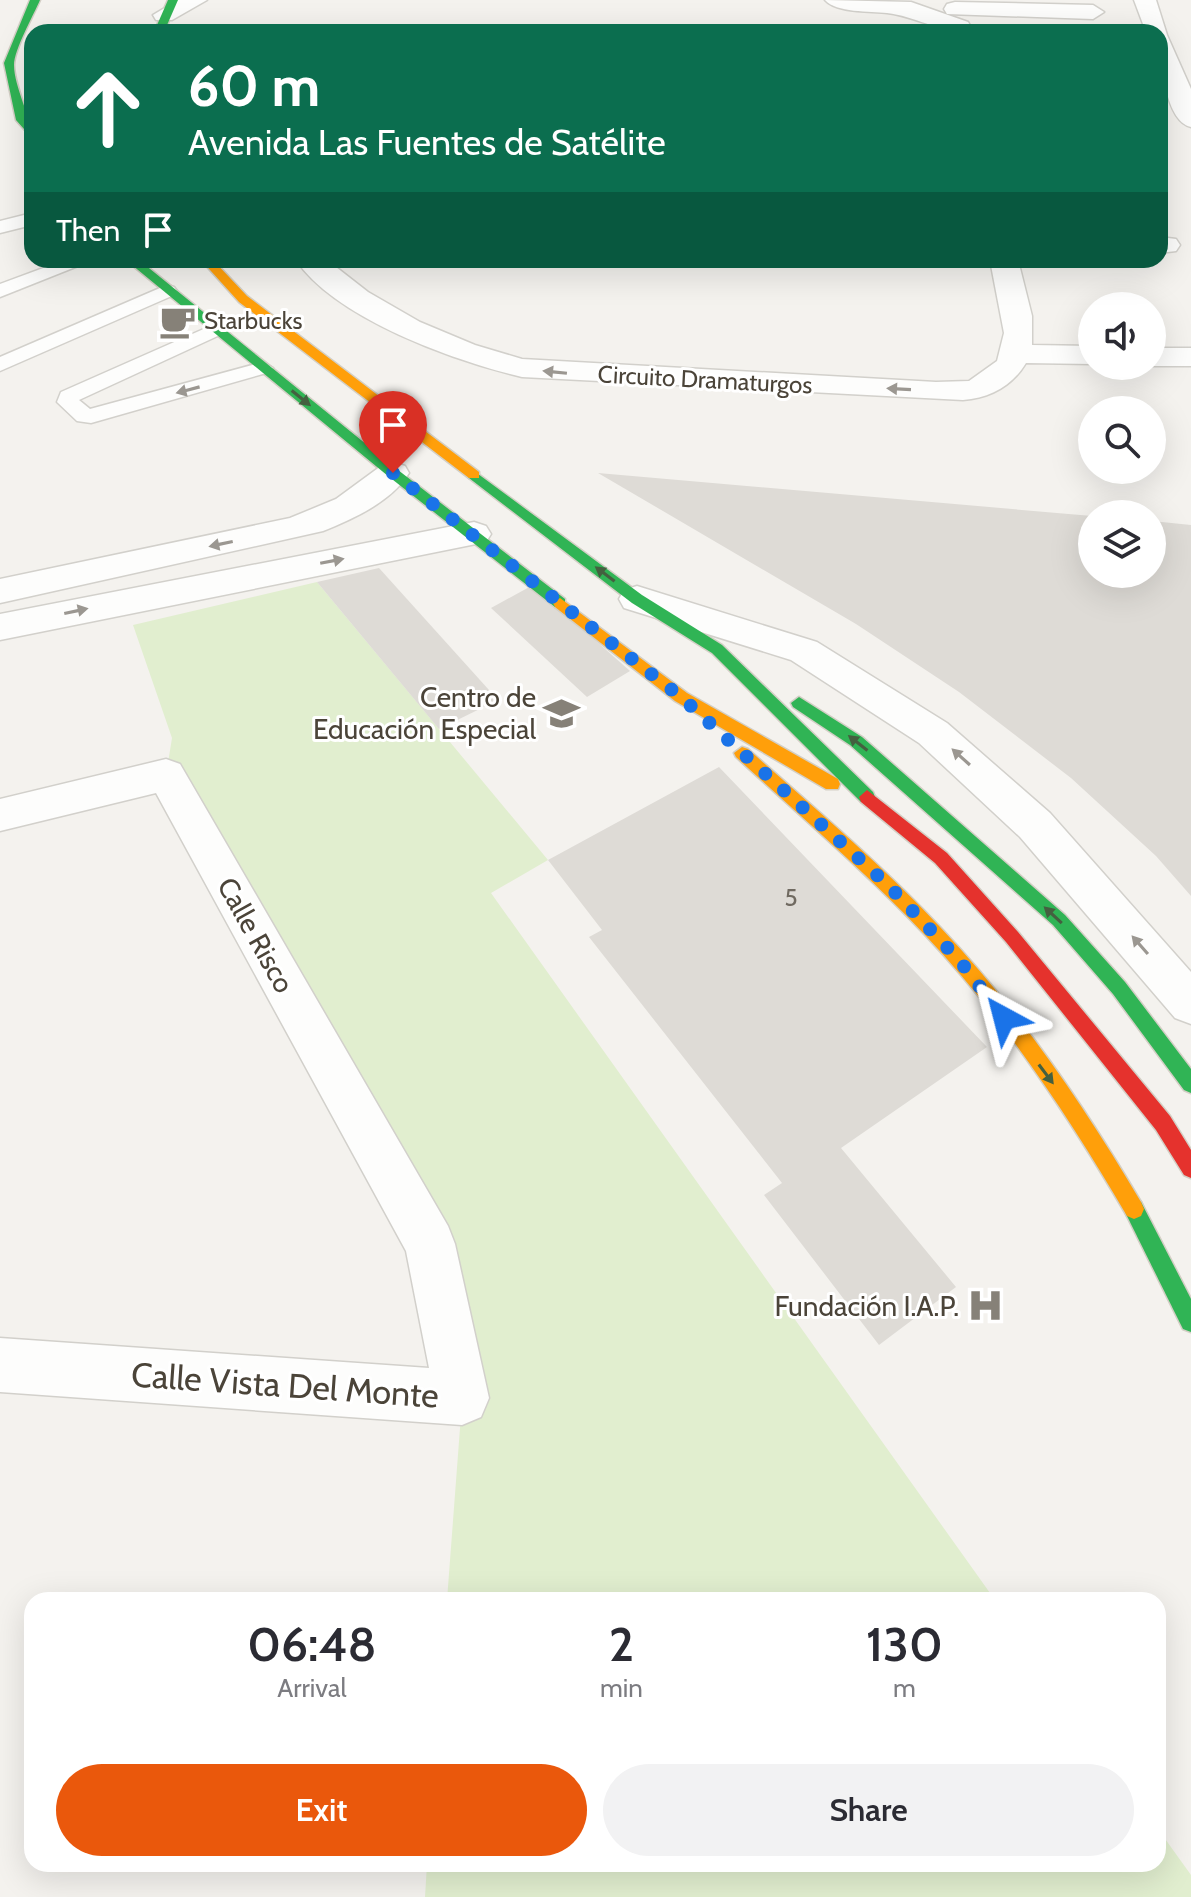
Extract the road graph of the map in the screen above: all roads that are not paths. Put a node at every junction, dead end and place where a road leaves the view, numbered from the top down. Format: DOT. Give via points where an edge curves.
graph roads {
  1 [pos="35,0"];
  2 [pos="196,0"];
  3 [pos="836,0"];
  4 [pos="1145,0"];
  5 [pos="1093,12"];
  6 [pos="165,16"];
  7 [pos="957,17"];
  8 [pos="1154,24"];
  9 [pos="1168,61"];
  10 [pos="4,64"];
  11 [pos="24,116"];
  12 [pos="1191,120"];
  13 [pos="24,221"];
  14 [pos="0,227"];
  15 [pos="62,268"];
  16 [pos="141,268"];
  17 [pos="214,268"];
  18 [pos="327,268"];
  19 [pos="1006,268"];
  20 [pos="0,291"];
  21 [pos="167,291"];
  22 [pos="215,330"];
  23 [pos="1018,354"];
  24 [pos="1078,355"];
  25 [pos="1166,357"];
  26 [pos="1189,357"];
  27 [pos="0,365"];
  28 [pos="263,368"];
  29 [pos="393,473"];
  30 [pos="474,534"];
  31 [pos="0,591"];
  32 [pos="637,599"];
  33 [pos="0,627"];
  34 [pos="717,649"];
  35 [pos="681,697"];
  36 [pos="0,815"];
  37 [pos="886,815"];
  38 [pos="1191,1004"];
  39 [pos="1191,1084"];
  40 [pos="1191,1168"];
  41 [pos="430,1244"];
  42 [pos="1191,1321"];
  43 [pos="0,1365"];
  1 -- 10 [label="main road"];
  2 -- 6 [label="street"];
  3 -- 7 [label="street"];
  4 -- 8 [label="street"];
  5 -- 7 [label="street"];
  9 -- 12 [label="street"];
  10 -- 11 [label="main road"];
  13 -- 14 [label="lane"];
  15 -- 20 [label="lane"];
  16 -- 21 [label="main road"];
  32 -- 17 [label="main road, one-way" via="243,299"];
  23 -- 18 [label="street, Circuito Dramaturgos, one-way" via="1010,369 977,389 936,391 548,371 483,359 427,338 363,302"];
  19 -- 23 [label="street" via="1019,331"];
  21 -- 22 [label="main road"];
  21 -- 27 [label="lane"];
  22 -- 28 [label="main road"];
  28 -- 22 [label="lane, one-way" via="91,416 68,402 69,397"];
  23 -- 24 [label="street"];
  25 -- 26 [label="street"];
  28 -- 29 [label="main road, one-way"];
  29 -- 30 [label="main road"];
  29 -- 31 [label="street, one-way" via="361,501 296,528"];
  33 -- 30 [label="street, one-way"];
  30 -- 35 [label="main road"];
  32 -- 34 [label="main road"];
  38 -- 32 [label="street, one-way" via="1035,825 933,733 804,651"];
  34 -- 37 [label="main road"];
  39 -- 34 [label="main road, one-way" via="1119,988 1059,920 856,741"];
  35 -- 37 [label="main road"];
  35 -- 42 [label="main road, one-way" via="889,886 959,960 1082,1122"];
  36 -- 41 [label="street, Calle Risco" via="166,775"];
  37 -- 40 [label="main road" via="941,858 1012,937 1153,1111"];
  41 -- 43 [label="street, Calle Vista Del Monte" via="462,1398"];
}
